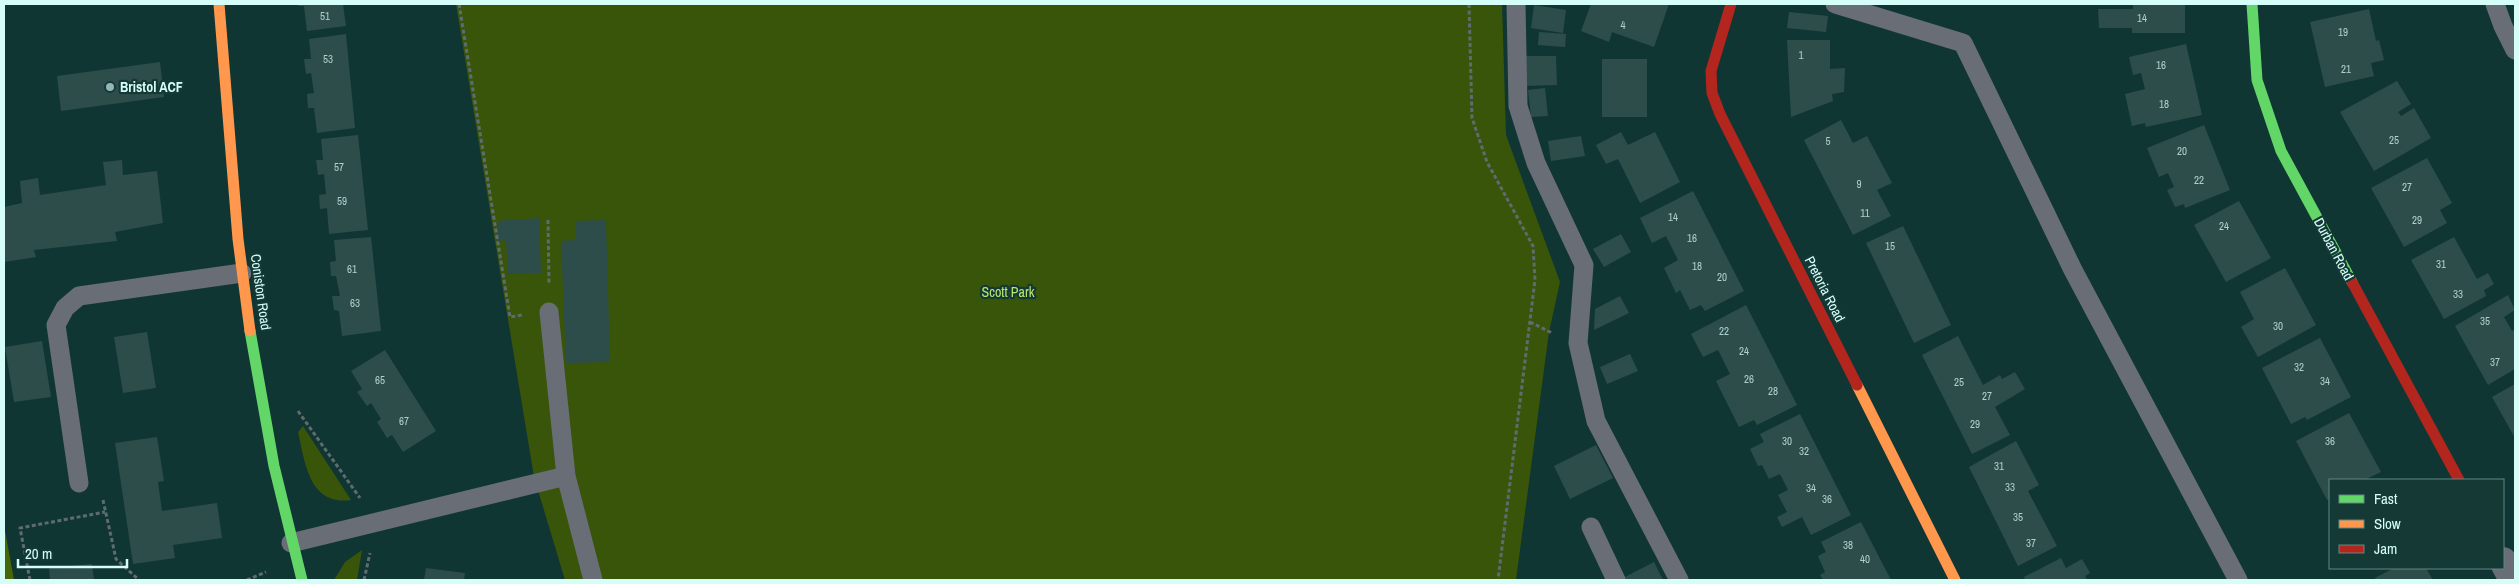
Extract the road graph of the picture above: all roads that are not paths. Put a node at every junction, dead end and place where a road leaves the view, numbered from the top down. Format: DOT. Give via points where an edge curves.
graph roads {
  1 [pos="219,4"];
  2 [pos="1516,4"];
  3 [pos="1731,4"];
  4 [pos="1835,4"];
  5 [pos="2252,4"];
  6 [pos="2495,4"];
  7 [pos="2515,50"];
  8 [pos="242,273"];
  9 [pos="549,312"];
  10 [pos="566,476"];
  11 [pos="2458,479"];
  12 [pos="79,483"];
  13 [pos="1591,527"];
  14 [pos="292,542"];
  15 [pos="2504,563"];
  16 [pos="302,580"];
  17 [pos="593,580"];
  18 [pos="1616,580"];
  19 [pos="1679,580"];
  20 [pos="1955,580"];
  21 [pos="2238,580"];
  22 [pos="2513,580"];
  1 -- 8 [label="street, Coniston Road"];
  2 -- 19 [label="lane" via="1518,106 1536,164 1584,265 1578,343 1596,421"];
  3 -- 20 [label="street, Pretoria Road" via="1712,71 1712,93 1720,114"];
  4 -- 21 [label="lane" via="1963,43 2073,270"];
  5 -- 11 [label="street, Durban Road" via="2257,80 2281,151"];
  6 -- 7 [label="lane"];
  8 -- 12 [label="lane" via="79,296 65,308 56,325"];
  8 -- 14 [label="street, Coniston Road" via="259,386"];
  9 -- 10 [label="lane"];
  10 -- 14 [label="lane"];
  10 -- 17 [label="lane"];
  13 -- 18 [label="lane"];
  14 -- 16 [label="street, Coniston Road"];
  15 -- 22 [label="street"];
}
